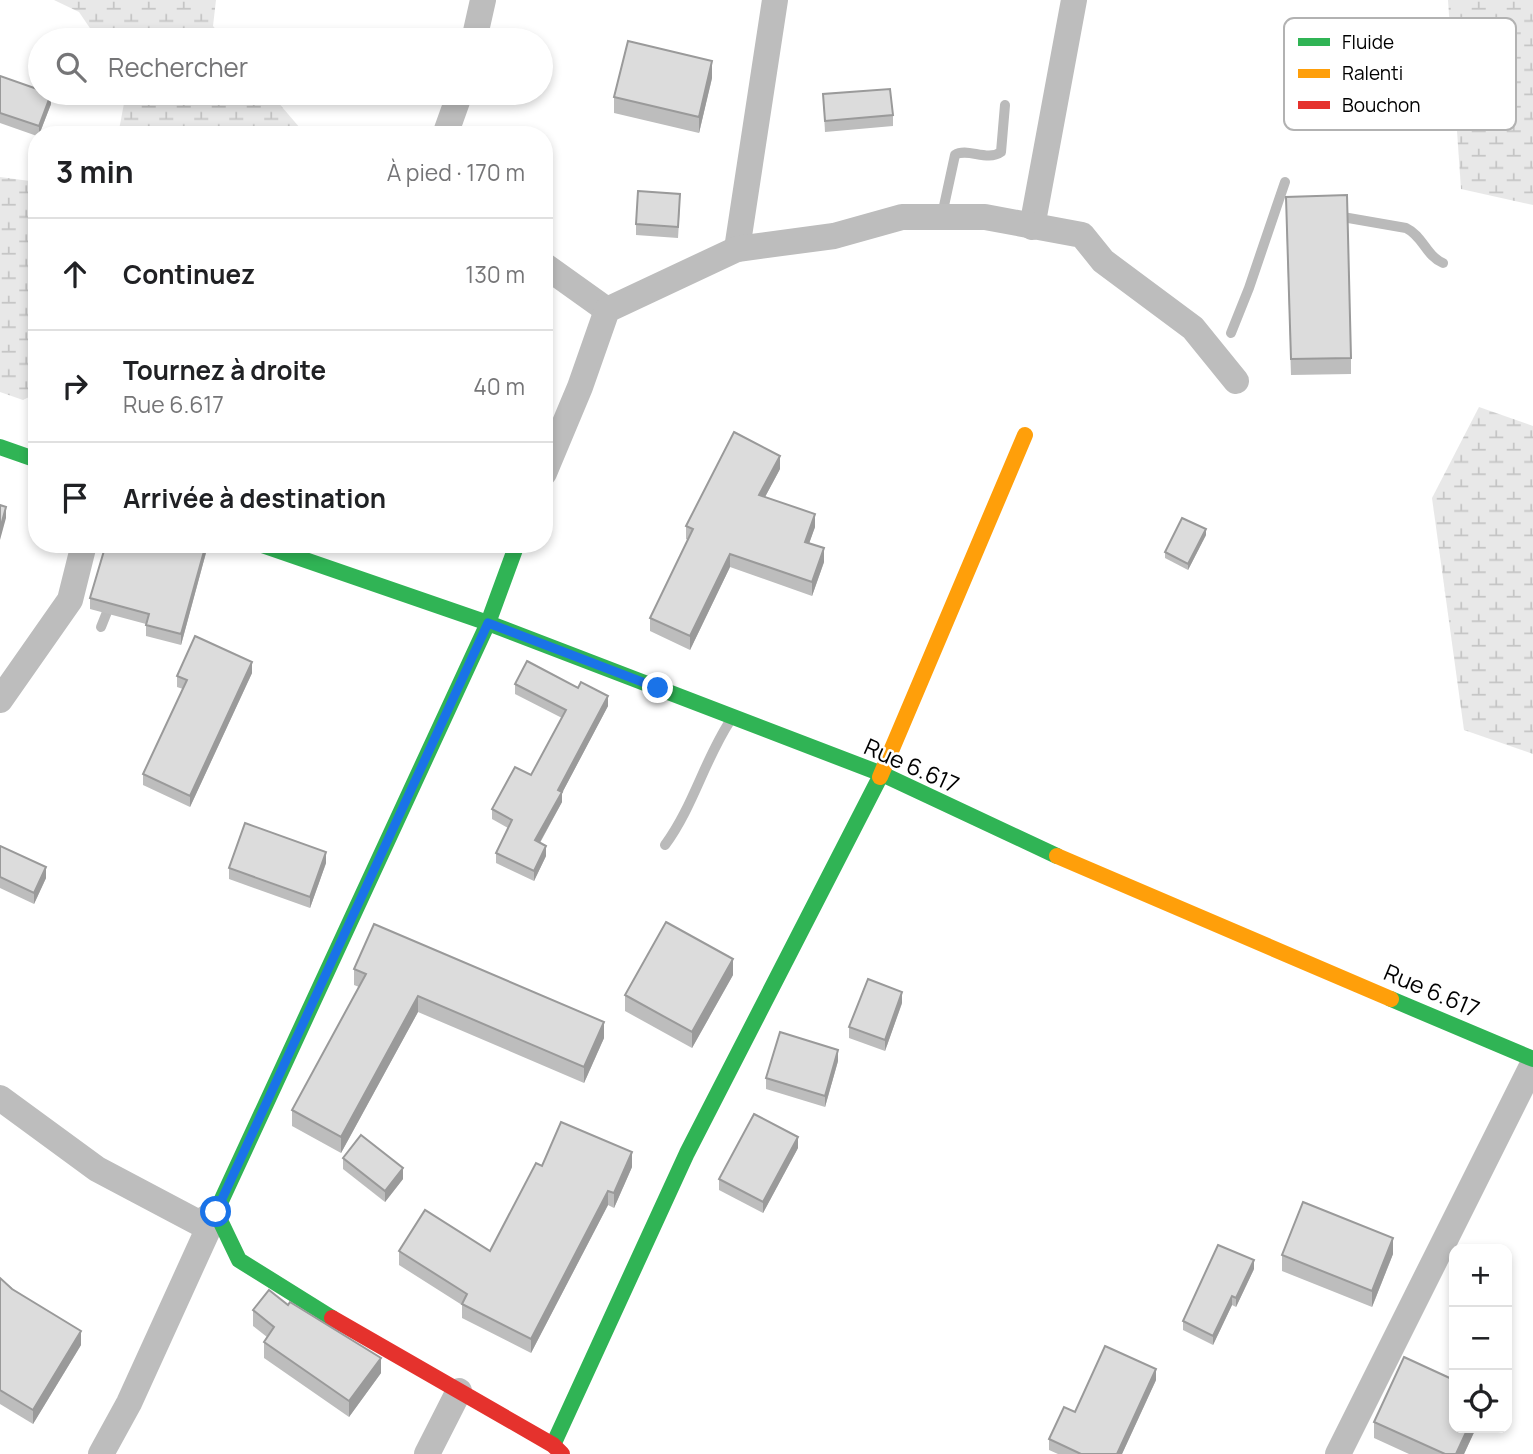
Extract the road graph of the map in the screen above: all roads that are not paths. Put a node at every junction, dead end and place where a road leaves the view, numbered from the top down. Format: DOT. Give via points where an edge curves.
graph roads {
  1 [pos="483,0"];
  2 [pos="775,0"];
  3 [pos="1074,0"];
  4 [pos="477,28"];
  5 [pos="456,105"];
  6 [pos="448,126"];
  7 [pos="1032,227"];
  8 [pos="737,249"];
  9 [pos="553,271"];
  10 [pos="607,310"];
  11 [pos="1236,381"];
  12 [pos="1025,435"];
  13 [pos="0,447"];
  14 [pos="553,452"];
  15 [pos="28,457"];
  16 [pos="83,553"];
  17 [pos="285,553"];
  18 [pos="514,553"];
  19 [pos="488,623"];
  20 [pos="0,700"];
  21 [pos="882,774"];
  22 [pos="1533,1061"];
  23 [pos="0,1098"];
  24 [pos="216,1212"];
  25 [pos="459,1391"];
  26 [pos="558,1449"];
  27 [pos="101,1454"];
  28 [pos="427,1454"];
  29 [pos="1338,1454"];
  1 -- 4 [label="street"];
  2 -- 8 [label="street"];
  3 -- 7 [label="street"];
  5 -- 6 [label="street"];
  7 -- 8 [label="street" via="985,217 902,217 834,236"];
  7 -- 11 [label="street" via="1082,235 1103,261 1193,328"];
  8 -- 10 [label="street"];
  9 -- 10 [label="street"];
  10 -- 14 [label="street"];
  12 -- 21 [label="street"];
  13 -- 15 [label="street"];
  16 -- 20 [label="street" via="70,600"];
  17 -- 19 [label="street, Rue 6.617"];
  18 -- 19 [label="street"];
  19 -- 21 [label="street, Rue 6.617"];
  19 -- 24 [label="street"];
  21 -- 22 [label="street, Rue 6.617" via="1070,862"];
  21 -- 26 [label="street" via="687,1153"];
  22 -- 29 [label="street"];
  23 -- 24 [label="street" via="97,1169 199,1223"];
  24 -- 25 [label="street" via="239,1260"];
  24 -- 27 [label="street" via="130,1403"];
  25 -- 26 [label="street"];
  25 -- 28 [label="street"];
}
